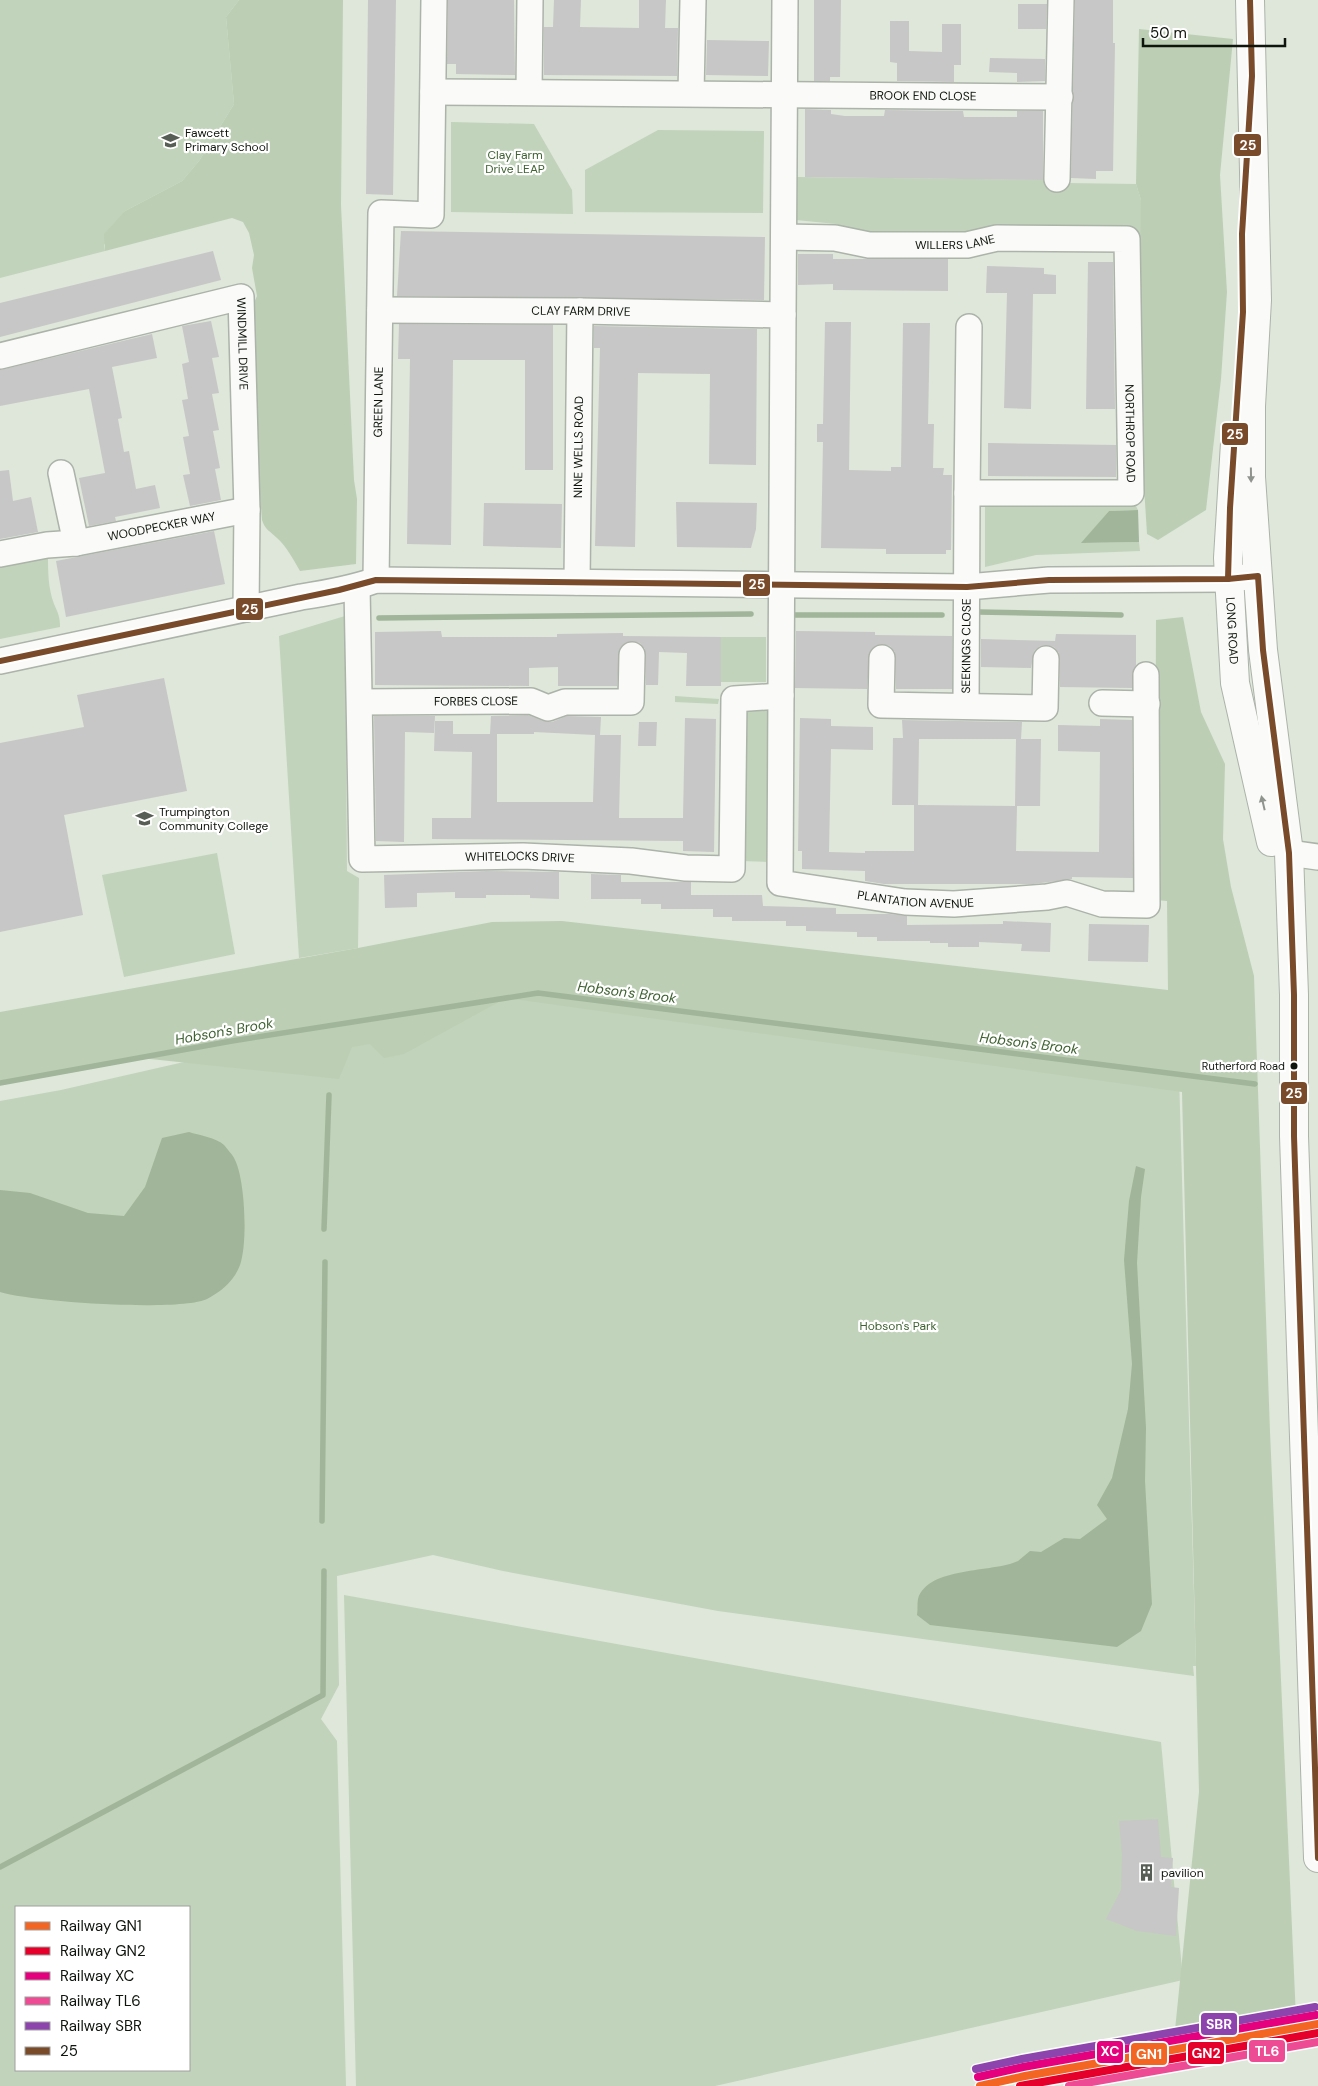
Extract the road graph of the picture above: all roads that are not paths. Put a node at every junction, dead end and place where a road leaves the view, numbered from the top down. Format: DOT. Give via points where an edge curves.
graph roads {
  1 [pos="434,0"];
  2 [pos="530,0"];
  3 [pos="693,0"];
  4 [pos="785,0"];
  5 [pos="1061,0"];
  6 [pos="1250,0"];
  7 [pos="1252,76"];
  8 [pos="433,92"];
  9 [pos="529,92"];
  10 [pos="691,93"];
  11 [pos="785,95"];
  12 [pos="1060,97"];
  13 [pos="1057,179"];
  14 [pos="784,237"];
  15 [pos="1127,239"];
  16 [pos="380,310"];
  17 [pos="580,311"];
  18 [pos="783,315"];
  19 [pos="968,328"];
  20 [pos="0,356"];
  21 [pos="61,474"];
  22 [pos="968,493"];
  23 [pos="247,510"];
  24 [pos="76,543"];
  25 [pos="0,554"];
  26 [pos="1258,576"];
  27 [pos="1228,579"];
  28 [pos="577,582"];
  29 [pos="366,583"];
  30 [pos="782,585"];
  31 [pos="967,587"];
  32 [pos="246,609"];
  33 [pos="632,655"];
  34 [pos="882,658"];
  35 [pos="1046,660"];
  36 [pos="0,661"];
  37 [pos="1146,675"];
  38 [pos="781,696"];
  39 [pos="360,702"];
  40 [pos="1102,703"];
  41 [pos="1147,704"];
  42 [pos="966,706"];
  43 [pos="1289,853"];
  44 [pos="1318,857"];
  45 [pos="1293,1060"];
  46 [pos="1318,1858"];
  1 -- 8 [label="street"];
  2 -- 9 [label="street"];
  3 -- 10 [label="street"];
  4 -- 11 [label="street"];
  5 -- 12 [label="street"];
  6 -- 7 [label="main road, LONG ROAD"];
  7 -- 26 [label="main road, LONG ROAD, one-way" via="1257,300 1251,477"];
  7 -- 27 [label="main road, LONG ROAD"];
  8 -- 9 [label="street"];
  8 -- 16 [label="street, GREEN LANE" via="430,215 381,213"];
  9 -- 10 [label="street, BROOK END CLOSE"];
  10 -- 11 [label="street, BROOK END CLOSE"];
  11 -- 12 [label="street, BROOK END CLOSE"];
  11 -- 14 [label="street"];
  12 -- 13 [label="street"];
  14 -- 15 [label="street, WILLERS LANE" via="835,238 869,245 967,245 997,238"];
  14 -- 18 [label="street"];
  15 -- 22 [label="street, NORTHROP ROAD" via="1131,493"];
  16 -- 17 [label="street, CLAY FARM DRIVE"];
  16 -- 29 [label="street, GREEN LANE"];
  17 -- 18 [label="street, CLAY FARM DRIVE"];
  17 -- 28 [label="street, NINE WELLS ROAD"];
  18 -- 30 [label="street"];
  19 -- 22 [label="street"];
  20 -- 23 [label="street, WINDMILL DRIVE" via="241,297"];
  21 -- 24 [label="street"];
  22 -- 31 [label="street"];
  23 -- 24 [label="street, WOODPECKER WAY"];
  23 -- 32 [label="street, WINDMILL DRIVE"];
  24 -- 25 [label="street, WOODPECKER WAY"];
  26 -- 27 [label="street"];
  26 -- 43 [label="main road, LONG ROAD" via="1263,650"];
  27 -- 31 [label="street" via="1049,580"];
  45 -- 27 [label="main road, LONG ROAD, one-way" via="1270,834 1235,683"];
  28 -- 29 [label="street"];
  28 -- 30 [label="street"];
  29 -- 32 [label="street"];
  29 -- 39 [label="street, WHITELOCKS DRIVE"];
  30 -- 31 [label="street"];
  30 -- 38 [label="street, PLANTATION AVENUE"];
  31 -- 42 [label="street, SEEKINGS CLOSE"];
  32 -- 36 [label="street"];
  33 -- 39 [label="street, FORBES CLOSE" via="631,702 565,702 548,708 531,701"];
  34 -- 42 [label="street, SEEKINGS CLOSE" via="881,705"];
  35 -- 42 [label="street, SEEKINGS CLOSE" via="1045,708"];
  37 -- 41 [label="street, PLANTATION AVENUE"];
  38 -- 39 [label="street, WHITELOCKS DRIVE" via="734,699 732,869 686,868 630,860 523,856 362,859"];
  38 -- 41 [label="street, PLANTATION AVENUE" via="780,883 905,902 954,904 1067,893 1102,904 1147,904"];
  40 -- 41 [label="street"];
  43 -- 44 [label="street"];
  43 -- 45 [label="main road, LONG ROAD"];
  45 -- 46 [label="main road, LONG ROAD"];
}
